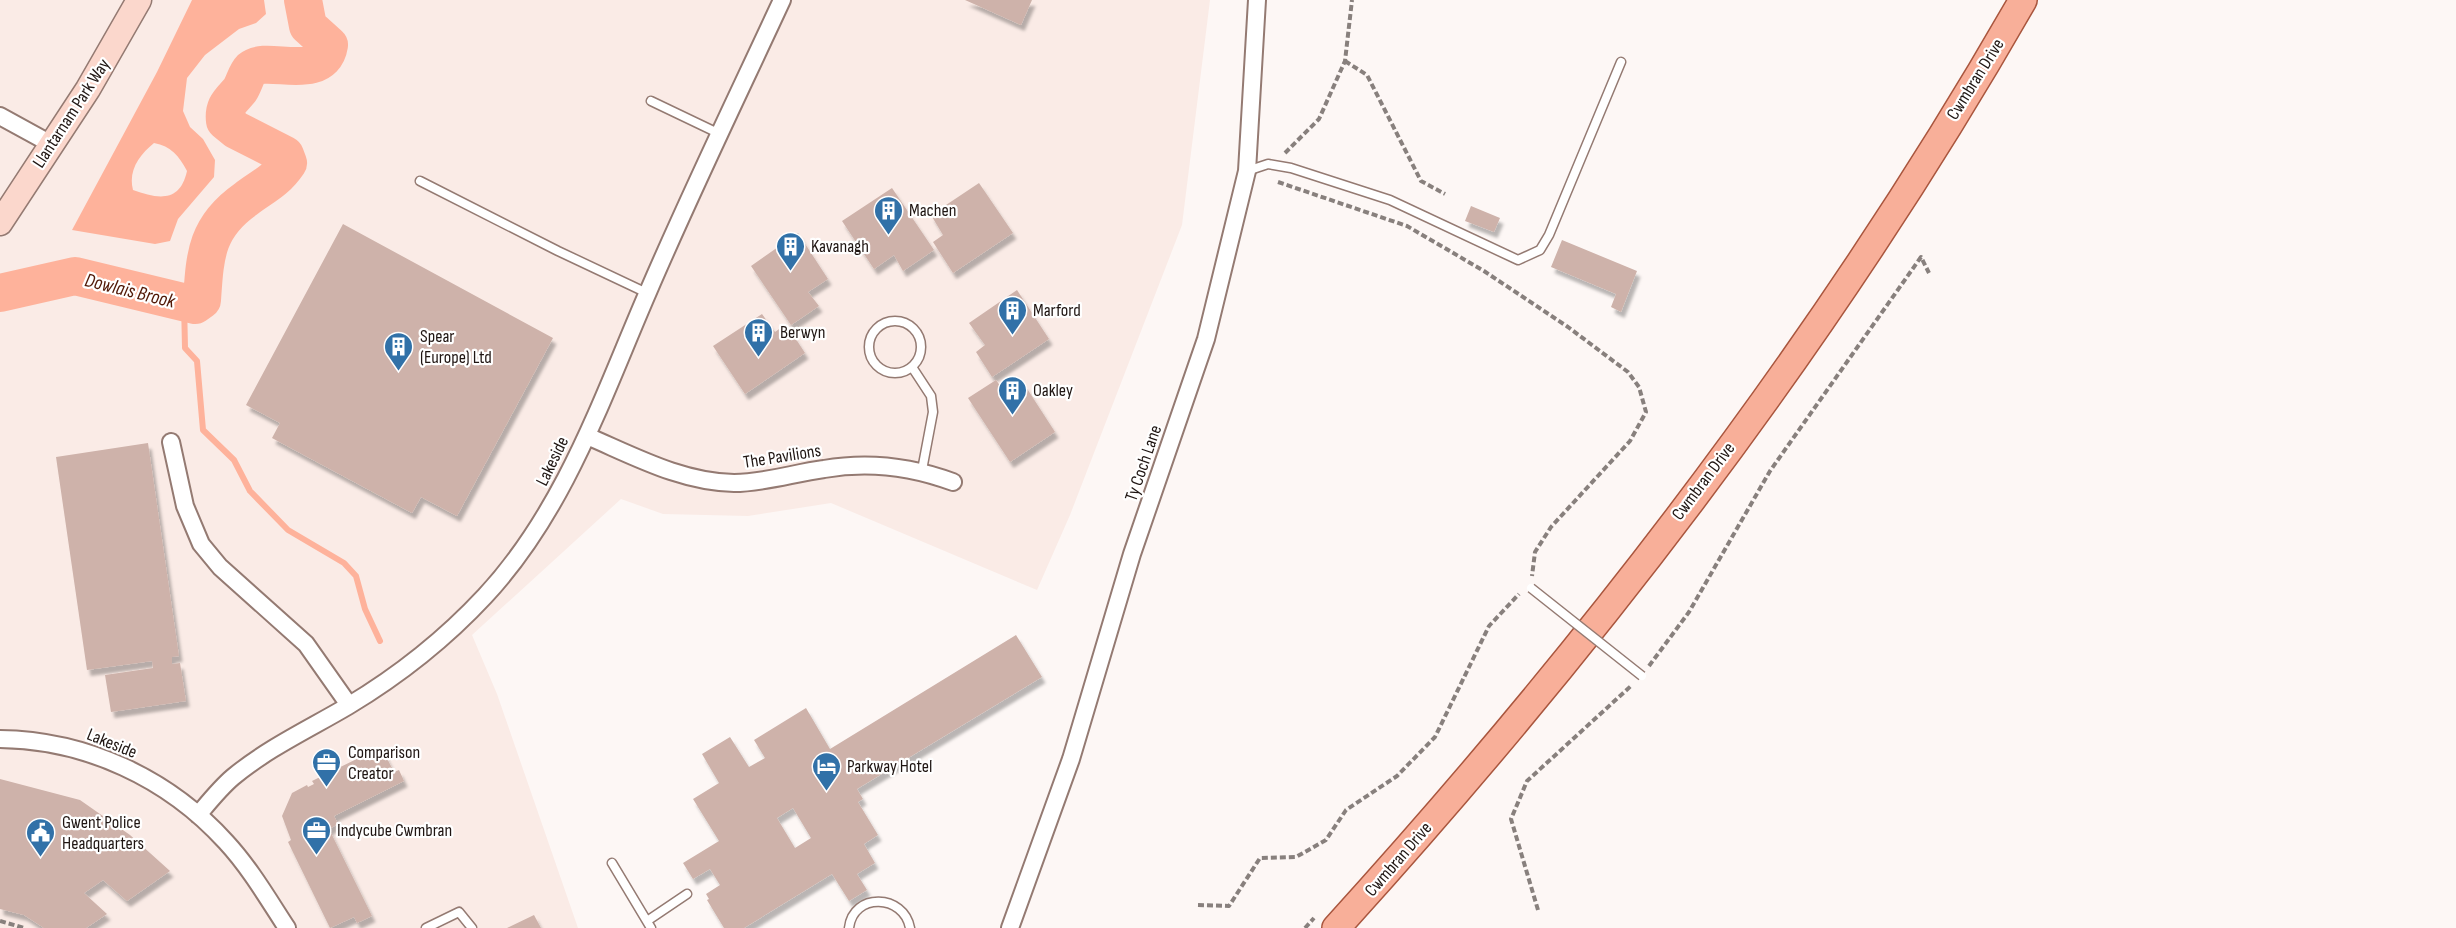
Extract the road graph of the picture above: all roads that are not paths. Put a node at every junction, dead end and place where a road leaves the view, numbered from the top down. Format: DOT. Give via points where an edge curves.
graph roads {
  1 [pos="139,0"];
  2 [pos="782,0"];
  3 [pos="1257,0"];
  4 [pos="2024,0"];
  5 [pos="1621,62"];
  6 [pos="651,101"];
  7 [pos="0,116"];
  8 [pos="720,134"];
  9 [pos="51,144"];
  10 [pos="1247,171"];
  11 [pos="420,181"];
  12 [pos="0,223"];
  13 [pos="648,293"];
  14 [pos="912,367"];
  15 [pos="587,436"];
  16 [pos="171,442"];
  17 [pos="922,470"];
  18 [pos="953,482"];
  19 [pos="1531,588"];
  20 [pos="1642,676"];
  21 [pos="349,705"];
  22 [pos="0,739"];
  23 [pos="198,814"];
  24 [pos="612,863"];
  25 [pos="687,894"];
  26 [pos="1328,920"];
  27 [pos="649,924"];
  28 [pos="286,928"];
  29 [pos="426,928"];
  30 [pos="472,928"];
  31 [pos="849,928"];
  32 [pos="910,928"];
  33 [pos="1010,928"];
  1 -- 9 [label="street, Llantarnam Park Way"];
  2 -- 8 [label="street, Lakeside"];
  3 -- 10 [label="street, Ty Coch Lane"];
  4 -- 26 [label="main road, Cwmbran Drive" via="1893,211 1751,417 1588,634 1492,752"];
  5 -- 10 [label="lane" via="1549,235 1540,250 1518,260 1390,200 1291,168 1269,164"];
  6 -- 8 [label="lane"];
  7 -- 9 [label="street"];
  8 -- 13 [label="street, Lakeside"];
  9 -- 12 [label="street, Llantarnam Park Way"];
  10 -- 33 [label="street, Ty Coch Lane" via="1206,339 1132,554 1071,759"];
  11 -- 13 [label="lane"];
  13 -- 15 [label="street, Lakeside"];
  14 -- 14 [label="lane" via="894,373 877,365 869,348 874,330 891,321 909,325 916,332 921,350"];
  14 -- 17 [label="lane" via="930,396 933,412"];
  15 -- 17 [label="street, The Pavilions" via="669,471 733,483 856,465"];
  15 -- 21 [label="street, Lakeside" via="559,494 518,557 484,597 434,644"];
  16 -- 21 [label="street" via="185,506 201,544 220,567 306,644"];
  17 -- 18 [label="street, The Pavilions"];
  19 -- 20 [label="lane, bridge"];
  21 -- 23 [label="street, Lakeside" via="233,777"];
  22 -- 23 [label="street, Lakeside" via="62,744 106,759 148,779"];
  23 -- 28 [label="street, Lakeside" via="240,860"];
  24 -- 27 [label="lane"];
  25 -- 27 [label="lane"];
  29 -- 30 [label="lane" via="459,912"];
  31 -- 32 [label="lane" via="861,907 879,901 897,906"];
}
